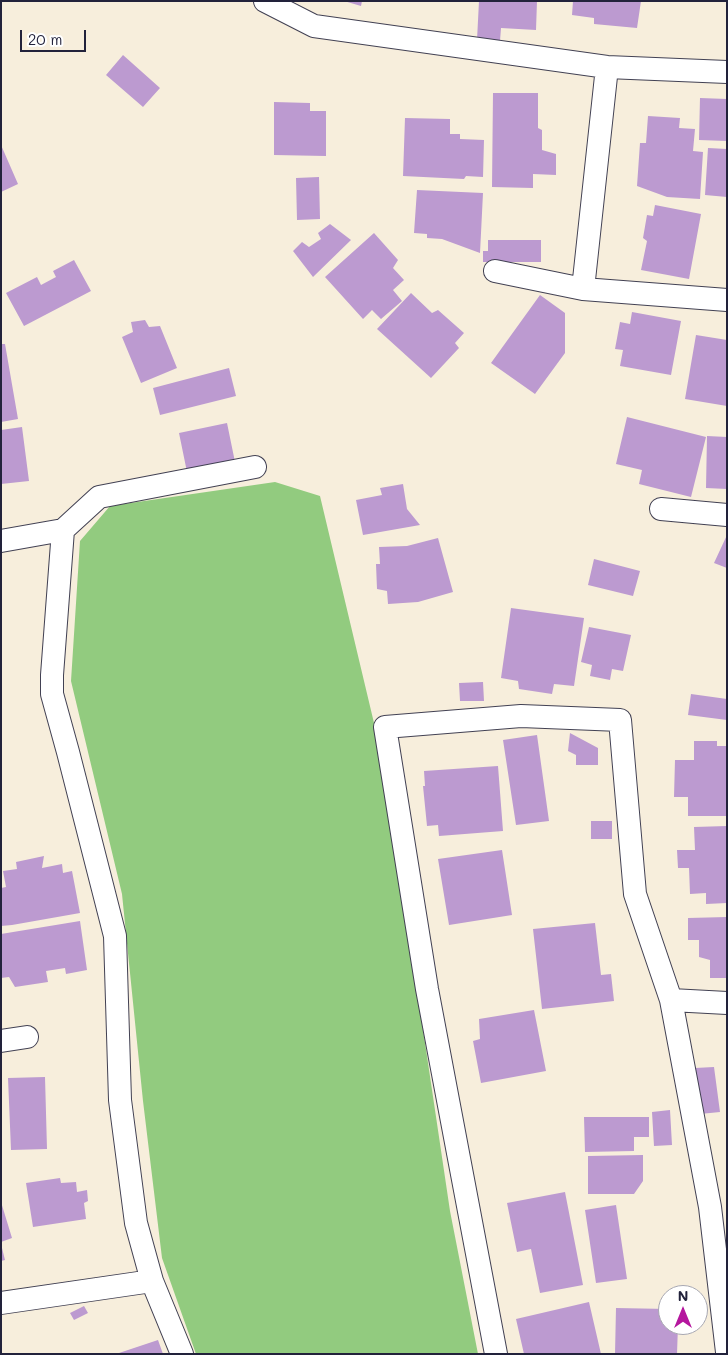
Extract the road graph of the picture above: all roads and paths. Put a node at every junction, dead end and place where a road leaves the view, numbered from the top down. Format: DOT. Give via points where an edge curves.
graph roads {
  1 [pos="265,1"];
  2 [pos="607,68"];
  3 [pos="727,72"];
  4 [pos="495,271"];
  5 [pos="583,289"];
  6 [pos="727,300"];
  7 [pos="255,466"];
  8 [pos="661,509"];
  9 [pos="727,514"];
  10 [pos="63,530"];
  11 [pos="1,541"];
  12 [pos="671,1000"];
  13 [pos="727,1002"];
  14 [pos="27,1037"];
  15 [pos="1,1041"];
  16 [pos="718,1207"];
  17 [pos="152,1281"];
  18 [pos="1,1303"];
  19 [pos="727,1352"];
  20 [pos="182,1354"];
  21 [pos="496,1354"];
  1 -- 2 [label="street" via="314,26"];
  2 -- 3 [label="street"];
  2 -- 5 [label="street"];
  4 -- 5 [label="street"];
  5 -- 6 [label="street"];
  7 -- 10 [label="street" via="99,497"];
  8 -- 9 [label="street"];
  10 -- 11 [label="street"];
  10 -- 17 [label="street" via="52,694 115,936 120,1100 136,1222"];
  12 -- 13 [label="street"];
  12 -- 16 [label="street"];
  12 -- 21 [label="street" via="635,894 620,720 521,716 385,727 427,989"];
  14 -- 15 [label="street"];
  16 -- 19 [label="street"];
  17 -- 18 [label="street"];
  17 -- 20 [label="street"];
}
